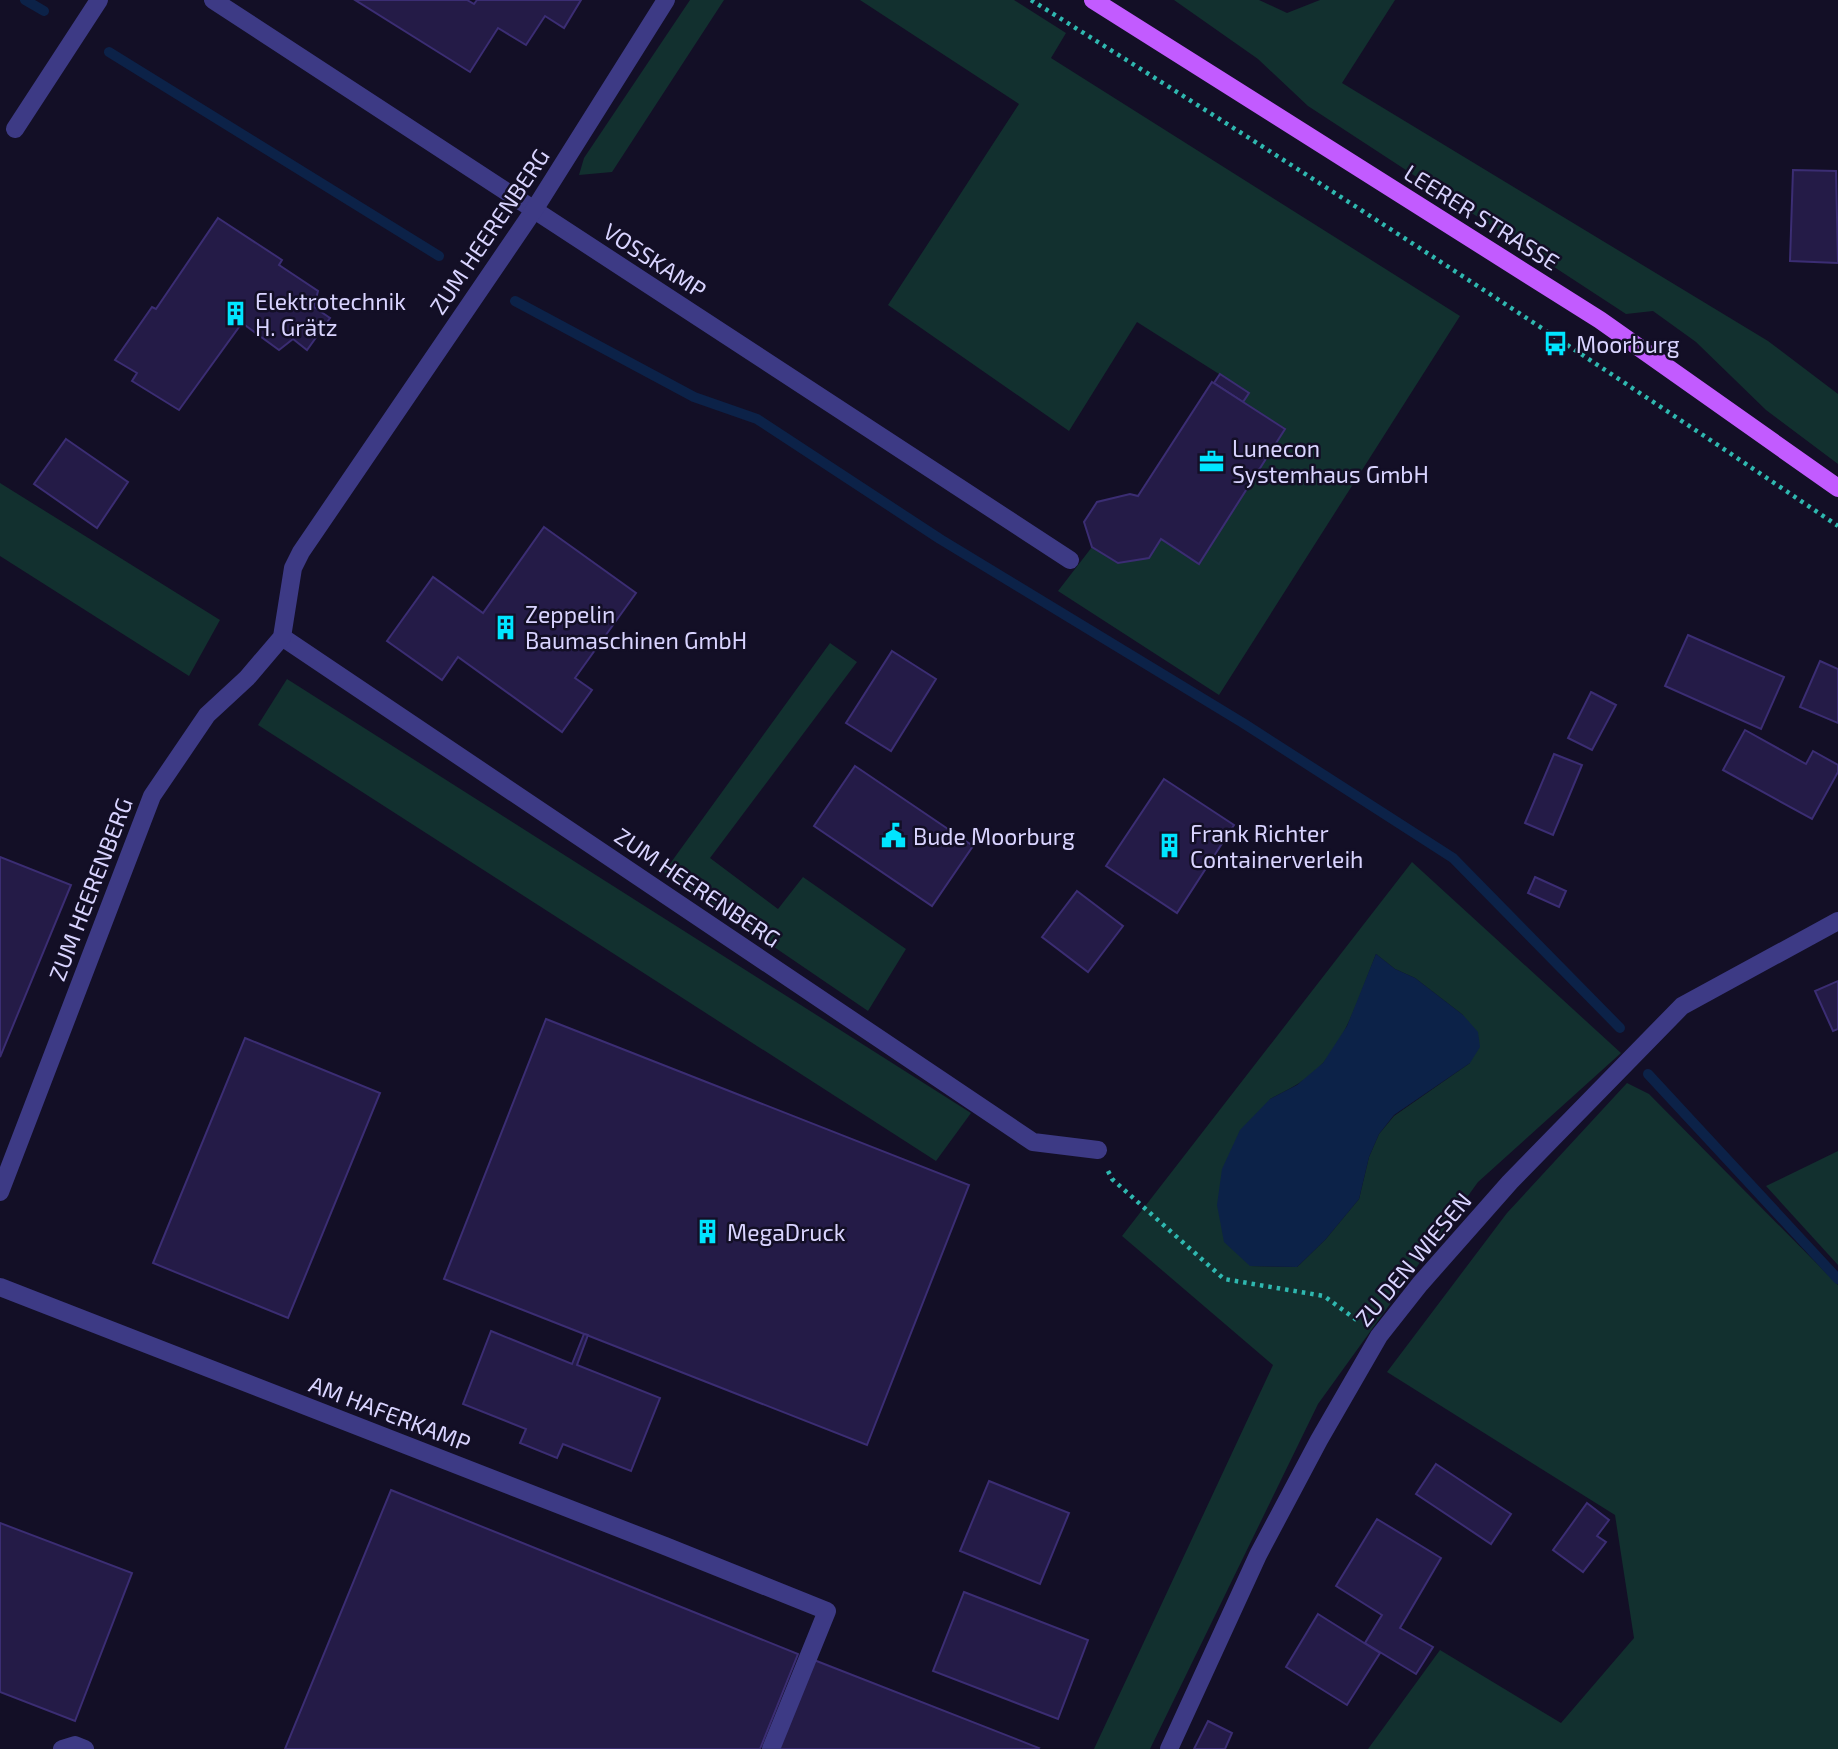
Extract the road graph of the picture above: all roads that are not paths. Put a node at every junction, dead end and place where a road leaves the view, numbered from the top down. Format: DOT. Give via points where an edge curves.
graph roads {
  1 [pos="99,0"];
  2 [pos="213,0"];
  3 [pos="666,0"];
  4 [pos="1093,0"];
  5 [pos="15,129"];
  6 [pos="534,210"];
  7 [pos="1838,488"];
  8 [pos="1070,560"];
  9 [pos="282,636"];
  10 [pos="1838,921"];
  11 [pos="1098,1150"];
  12 [pos="0,1192"];
  13 [pos="0,1287"];
  14 [pos="62,1749"];
  15 [pos="85,1749"];
  16 [pos="771,1749"];
  17 [pos="1169,1749"];
  1 -- 5 [label="street"];
  2 -- 6 [label="street, VOSSKAMP"];
  3 -- 6 [label="street, ZUM HEERENBERG"];
  4 -- 7 [label="main road, LEERER STRASSE" via="1600,320"];
  6 -- 8 [label="street, VOSSKAMP"];
  6 -- 9 [label="street, ZUM HEERENBERG" via="301,552 293,568"];
  9 -- 11 [label="street, ZUM HEERENBERG" via="1032,1142"];
  9 -- 12 [label="street, ZUM HEERENBERG" via="247,678 207,715 152,796"];
  10 -- 17 [label="street, ZU DEN WIESEN" via="1682,1006 1510,1182 1420,1284 1378,1336 1319,1440 1258,1555"];
  13 -- 16 [label="street, AM HAFERKAMP" via="827,1611"];
  14 -- 15 [label="street" via="75,1745"];
}
